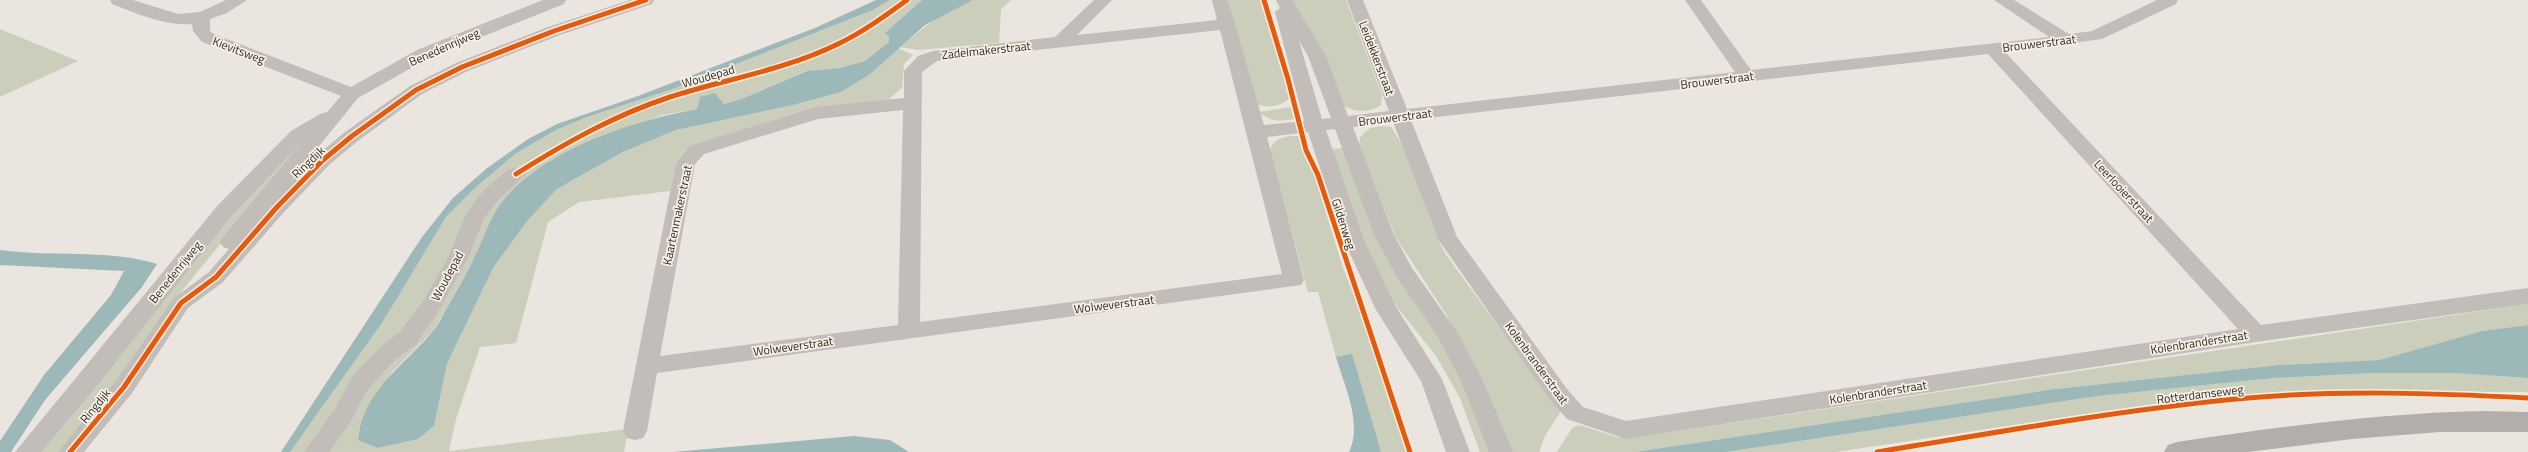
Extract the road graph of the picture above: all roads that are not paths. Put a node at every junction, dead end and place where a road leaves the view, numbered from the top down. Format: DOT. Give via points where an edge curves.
graph roads {
  1 [pos="118,0"];
  2 [pos="239,0"];
  3 [pos="558,0"];
  4 [pos="646,0"];
  5 [pos="1104,0"];
  6 [pos="1220,0"];
  7 [pos="1280,0"];
  8 [pos="1284,0"];
  9 [pos="1355,0"];
  10 [pos="1693,0"];
  11 [pos="2002,0"];
  12 [pos="2170,0"];
  13 [pos="202,17"];
  14 [pos="1226,24"];
  15 [pos="2066,40"];
  16 [pos="1059,43"];
  17 [pos="1993,48"];
  18 [pos="1747,77"];
  19 [pos="346,102"];
  20 [pos="912,103"];
  21 [pos="1399,117"];
  22 [pos="1342,123"];
  23 [pos="1315,126"];
  24 [pos="1256,132"];
  25 [pos="516,174"];
  26 [pos="2528,296"];
  27 [pos="181,303"];
  28 [pos="909,330"];
  29 [pos="2256,334"];
  30 [pos="648,366"];
  31 [pos="2528,422"];
  32 [pos="635,431"];
  33 [pos="27,452"];
  34 [pos="70,452"];
  35 [pos="316,452"];
  36 [pos="1458,452"];
  37 [pos="1501,452"];
  38 [pos="2177,452"];
  1 -- 13 [label="street" via="165,18 183,20"];
  2 -- 13 [label="street"];
  3 -- 19 [label="street, Benedenrijweg" via="423,54"];
  4 -- 27 [label="street, Ringdijk" via="510,48 416,90 376,117 323,160 216,277"];
  5 -- 16 [label="street"];
  6 -- 14 [label="street, Wolweverstraat"];
  7 -- 23 [label="street, Gildenweg"];
  8 -- 22 [label="street" via="1317,56"];
  9 -- 21 [label="street, Leidekkerstraat"];
  10 -- 18 [label="street"];
  11 -- 15 [label="street"];
  12 -- 15 [label="street, Brouwerstraat" via="2096,35"];
  13 -- 19 [label="street, Kievitsweg" via="201,33 208,38"];
  14 -- 16 [label="street, Zadelmakerstraat"];
  14 -- 24 [label="street, Wolweverstraat"];
  15 -- 17 [label="street, Brouwerstraat"];
  16 -- 20 [label="street, Zadelmakerstraat" via="933,56 924,60 913,71"];
  17 -- 18 [label="street, Brouwerstraat"];
  17 -- 29 [label="street, Leerlooierstraat"];
  18 -- 21 [label="street, Brouwerstraat"];
  19 -- 27 [label="street, Benedenrijweg"];
  19 -- 33 [label="street, Benedenrijweg" via="298,135 225,210 84,386"];
  20 -- 28 [label="street, Zadelmakerstraat"];
  20 -- 30 [label="street, Kaartenmakerstraat" via="816,113 697,150 686,162"];
  21 -- 22 [label="street, Brouwerstraat"];
  21 -- 29 [label="street, Kolenbranderstraat" via="1448,239 1559,395 1575,414 1626,430"];
  22 -- 23 [label="street, Brouwerstraat"];
  22 -- 37 [label="street" via="1393,254 1446,332 1468,374"];
  23 -- 24 [label="street, Brouwerstraat"];
  23 -- 36 [label="street, Gildenweg" via="1355,243 1387,310 1430,379"];
  24 -- 28 [label="street, Wolweverstraat" via="1294,280"];
  25 -- 35 [label="street, Woudepad" via="483,204 475,216 459,256 431,306 408,338 387,354 360,383 343,415"];
  26 -- 29 [label="street, Kolenbranderstraat"];
  27 -- 34 [label="street, Ringdijk" via="124,387"];
  28 -- 30 [label="street, Wolweverstraat"];
  30 -- 32 [label="street, Kaartenmakerstraat"];
  31 -- 38 [label="main road" via="2417,423"];
}
